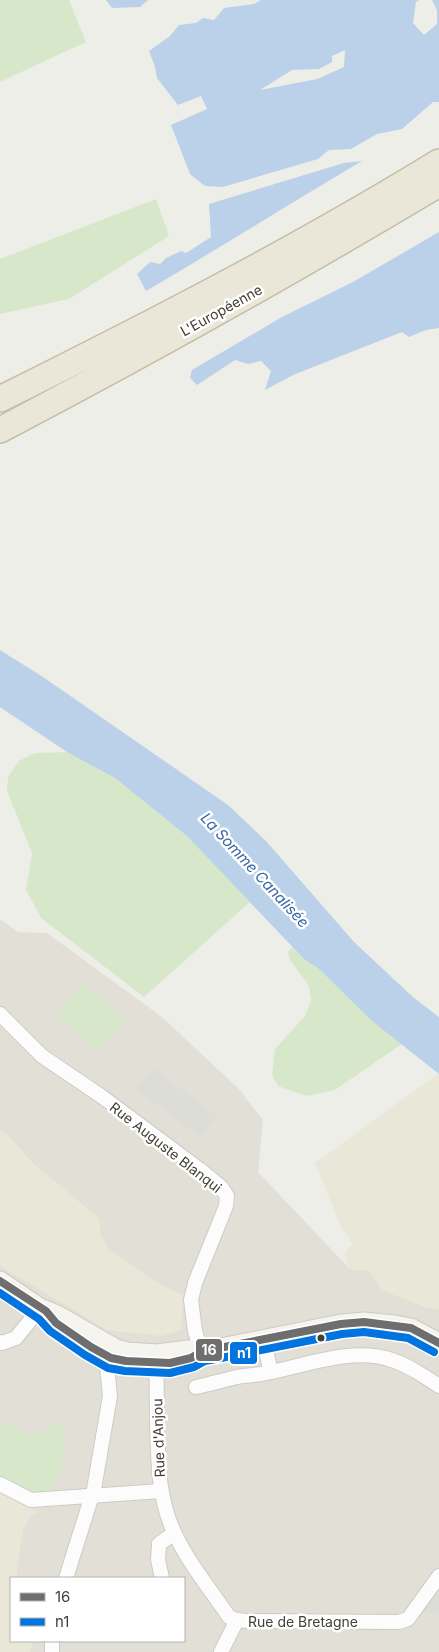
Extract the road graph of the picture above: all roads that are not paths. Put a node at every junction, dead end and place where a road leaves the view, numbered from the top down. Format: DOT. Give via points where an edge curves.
graph roads {
  1 [pos="439,162"];
  2 [pos="439,184"];
  3 [pos="0,399"];
  4 [pos="0,430"];
  5 [pos="0,1014"];
  6 [pos="0,1281"];
  7 [pos="43,1309"];
  8 [pos="263,1339"];
  9 [pos="0,1342"];
  10 [pos="439,1343"];
  11 [pos="201,1352"];
  12 [pos="106,1356"];
  13 [pos="127,1357"];
  14 [pos="157,1358"];
  15 [pos="271,1372"];
  16 [pos="439,1386"];
  17 [pos="196,1387"];
  18 [pos="0,1484"];
  19 [pos="161,1492"];
  20 [pos="92,1497"];
  21 [pos="174,1533"];
  22 [pos="439,1576"];
  23 [pos="66,1577"];
  24 [pos="162,1577"];
  25 [pos="237,1620"];
  26 [pos="221,1652"];
  1 -- 3 [label="highway, L'Européenne" via="216,289"];
  2 -- 4 [label="highway, L'Européenne" via="233,304"];
  5 -- 11 [label="street, Rue Auguste Blanqui" via="42,1056 200,1169 227,1196 191,1300"];
  6 -- 7 [label="street"];
  7 -- 9 [label="street" via="16,1338"];
  7 -- 12 [label="street" via="56,1323"];
  7 -- 13 [label="street" via="57,1314"];
  8 -- 10 [label="street" via="364,1322 411,1328"];
  8 -- 11 [label="street"];
  8 -- 15 [label="street"];
  11 -- 14 [label="street" via="188,1350"];
  12 -- 13 [label="street"];
  12 -- 20 [label="street" via="110,1396"];
  13 -- 14 [label="street"];
  14 -- 19 [label="street, Rue d'Anjou"];
  15 -- 16 [label="street" via="350,1356 374,1356 392,1360"];
  15 -- 17 [label="street"];
  18 -- 20 [label="street" via="31,1500"];
  19 -- 20 [label="street"];
  19 -- 21 [label="street, Rue de Bretagne"];
  20 -- 23 [label="street"];
  21 -- 24 [label="street" via="159,1544"];
  21 -- 25 [label="street, Rue de Bretagne" via="229,1617"];
  22 -- 25 [label="street, Rue de Bretagne" via="408,1619 399,1622"];
  25 -- 26 [label="street"];
}
